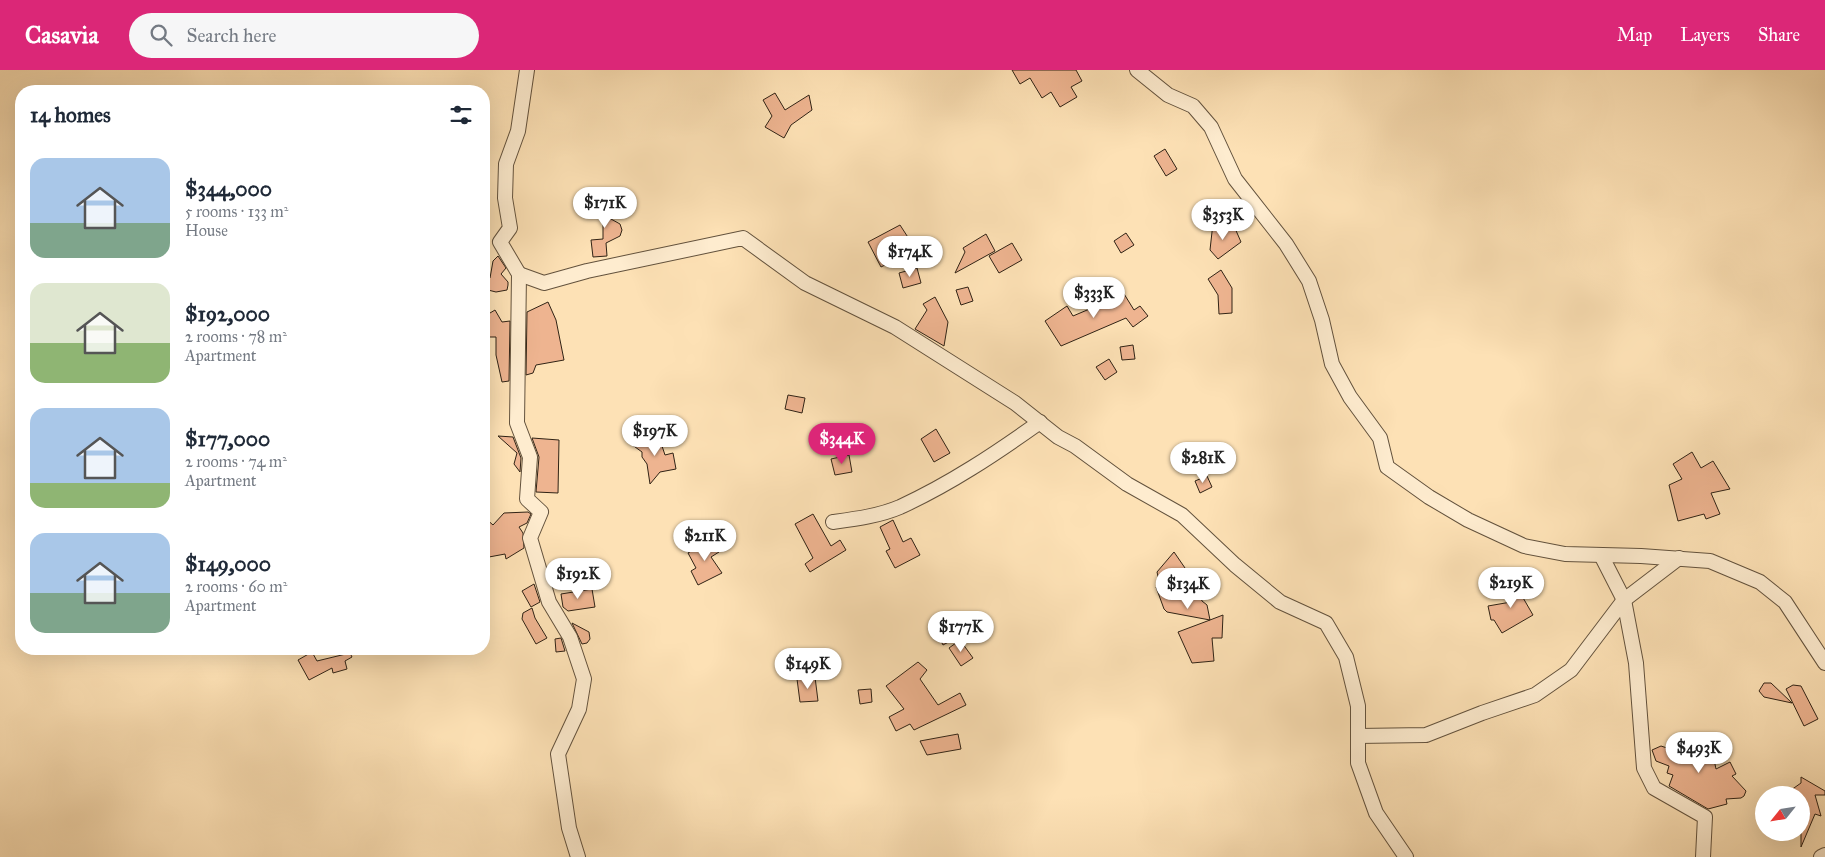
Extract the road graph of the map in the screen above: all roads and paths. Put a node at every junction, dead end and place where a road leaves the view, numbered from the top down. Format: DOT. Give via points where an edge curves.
graph roads {
  1 [pos="527,70"];
  2 [pos="1137,70"];
  3 [pos="519,274"];
  4 [pos="1040,422"];
  5 [pos="833,522"];
  6 [pos="1601,555"];
  7 [pos="1679,558"];
  8 [pos="1624,600"];
  9 [pos="1825,663"];
  10 [pos="1358,736"];
  11 [pos="1825,855"];
  12 [pos="578,857"];
  13 [pos="1406,857"];
  14 [pos="1702,857"];
  15 [pos="1821,857"];
  1 -- 3 [label="street" via="518,131 506,164 505,198 510,228 500,242"];
  2 -- 6 [label="street" via="1168,95 1193,106 1211,127 1236,179 1286,244 1309,281 1332,364 1350,397 1380,438 1387,467 1468,520 1524,546 1541,551"];
  3 -- 4 [label="street" via="544,284 587,271 743,238 805,283 895,327 1015,402"];
  3 -- 12 [label="street" via="517,423 530,458 526,499 541,512 530,538 549,602 570,637 584,679 578,709 558,754 569,828"];
  4 -- 5 [label="street" via="978,466 898,507"];
  4 -- 10 [label="street" via="1127,484 1182,515 1280,602 1326,623 1346,657 1358,706"];
  6 -- 7 [label="street"];
  6 -- 8 [label="street"];
  7 -- 8 [label="street"];
  7 -- 9 [label="street" via="1710,562 1760,582 1785,602"];
  8 -- 10 [label="street" via="1571,670 1535,695 1426,736"];
  8 -- 14 [label="street" via="1636,663 1644,768 1654,788 1705,817"];
  10 -- 13 [label="street" via="1358,763 1376,813"];
  11 -- 15 [label="street"];
}
